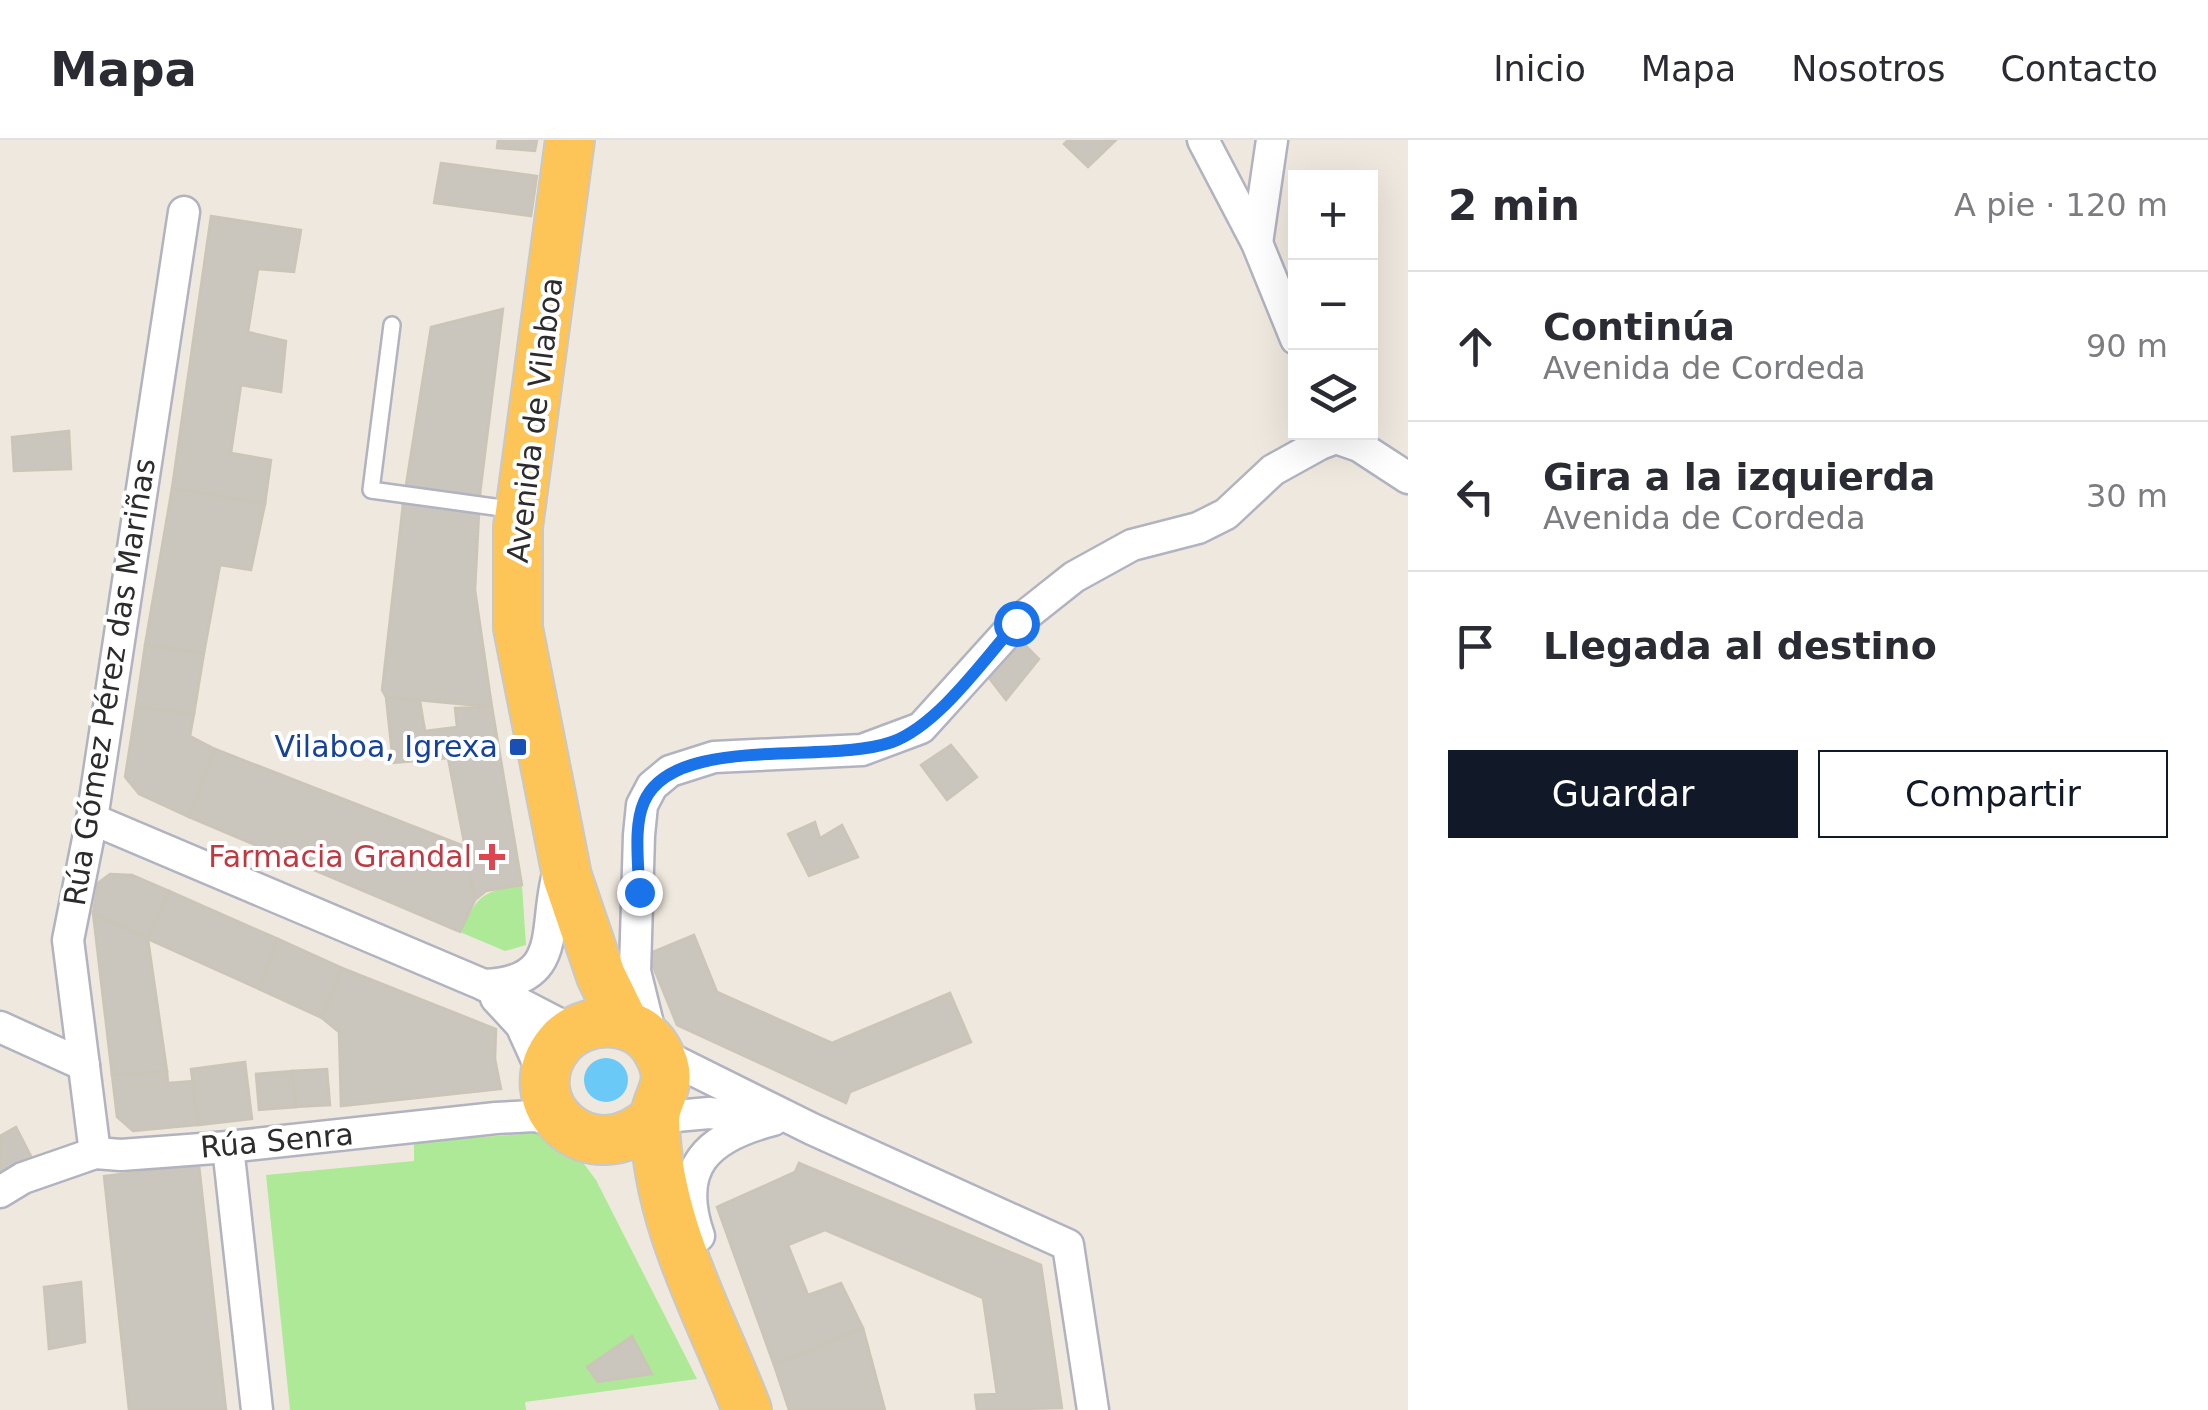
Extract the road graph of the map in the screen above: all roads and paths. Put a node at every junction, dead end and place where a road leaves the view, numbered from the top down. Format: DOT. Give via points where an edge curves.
graph roads {
  1 [pos="570,140"];
  2 [pos="1203,140"];
  3 [pos="1272,140"];
  4 [pos="184,212"];
  5 [pos="1257,243"];
  6 [pos="1288,319"];
  7 [pos="392,325"];
  8 [pos="1327,440"];
  9 [pos="1344,440"];
  10 [pos="1408,478"];
  11 [pos="520,511"];
  12 [pos="92,819"];
  13 [pos="565,868"];
  14 [pos="484,985"];
  15 [pos="0,1027"];
  16 [pos="573,1032"];
  17 [pos="646,1041"];
  18 [pos="84,1066"];
  19 [pos="553,1101"];
  20 [pos="654,1118"];
  21 [pos="772,1120"];
  22 [pos="812,1130"];
  23 [pos="604,1142"];
  24 [pos="228,1146"];
  25 [pos="95,1152"];
  26 [pos="0,1192"];
  27 [pos="674,1236"];
  28 [pos="728,1365"];
  29 [pos="257,1410"];
  30 [pos="747,1410"];
  31 [pos="1093,1410"];
  1 -- 11 [label="highway, Avenida de Vilaboa"];
  2 -- 5 [label="street"];
  3 -- 5 [label="street"];
  4 -- 12 [label="street, Rúa Gómez Pérez das Mariñas"];
  5 -- 6 [label="street"];
  7 -- 11 [label="lane" via="371,490"];
  8 -- 17 [label="street" via="1272,470 1226,514 1132,545 1074,578 1016,623 921,728 862,750 714,757 670,771 652,786 640,820 635,972"];
  9 -- 10 [label="street"];
  11 -- 13 [label="highway, Avenida de Vilaboa" via="518,628"];
  12 -- 14 [label="street"];
  12 -- 18 [label="street, Rúa Gómez Pérez das Mariñas" via="68,940"];
  13 -- 14 [label="street" via="555,883 549,948 533,970 510,984"];
  13 -- 16 [label="highway, Avenida de Vilaboa"];
  13 -- 17 [label="highway, Avenida de Vilaboa" via="601,976"];
  14 -- 16 [label="street"];
  14 -- 19 [label="street" via="521,1025"];
  15 -- 18 [label="street"];
  16 -- 17 [label="highway" via="590,1024"];
  16 -- 19 [label="highway" via="549,1062"];
  17 -- 20 [label="highway, Avenida de Vilaboa" via="666,1086"];
  17 -- 22 [label="street"];
  18 -- 25 [label="street, Rúa Gómez Pérez das Mariñas"];
  19 -- 23 [label="highway, Avenida de Vilaboa" via="573,1132"];
  19 -- 24 [label="street, Rúa Senra" via="534,1116"];
  20 -- 21 [label="street" via="709,1113"];
  20 -- 23 [label="highway" via="623,1139"];
  20 -- 27 [label="highway, Avenida de Vilaboa"];
  21 -- 22 [label="street"];
  21 -- 28 [label="street" via="718,1142 692,1176 689,1208 717,1288"];
  22 -- 31 [label="street" via="1068,1245"];
  23 -- 27 [label="highway, Avenida de Vilaboa"];
  24 -- 25 [label="street, Rúa Senra" via="122,1156"];
  24 -- 29 [label="street"];
  25 -- 26 [label="street, Rúa Senra"];
  27 -- 28 [label="highway, Avenida de Vilaboa"];
  28 -- 30 [label="highway, Avenida de Vilaboa"];
}
